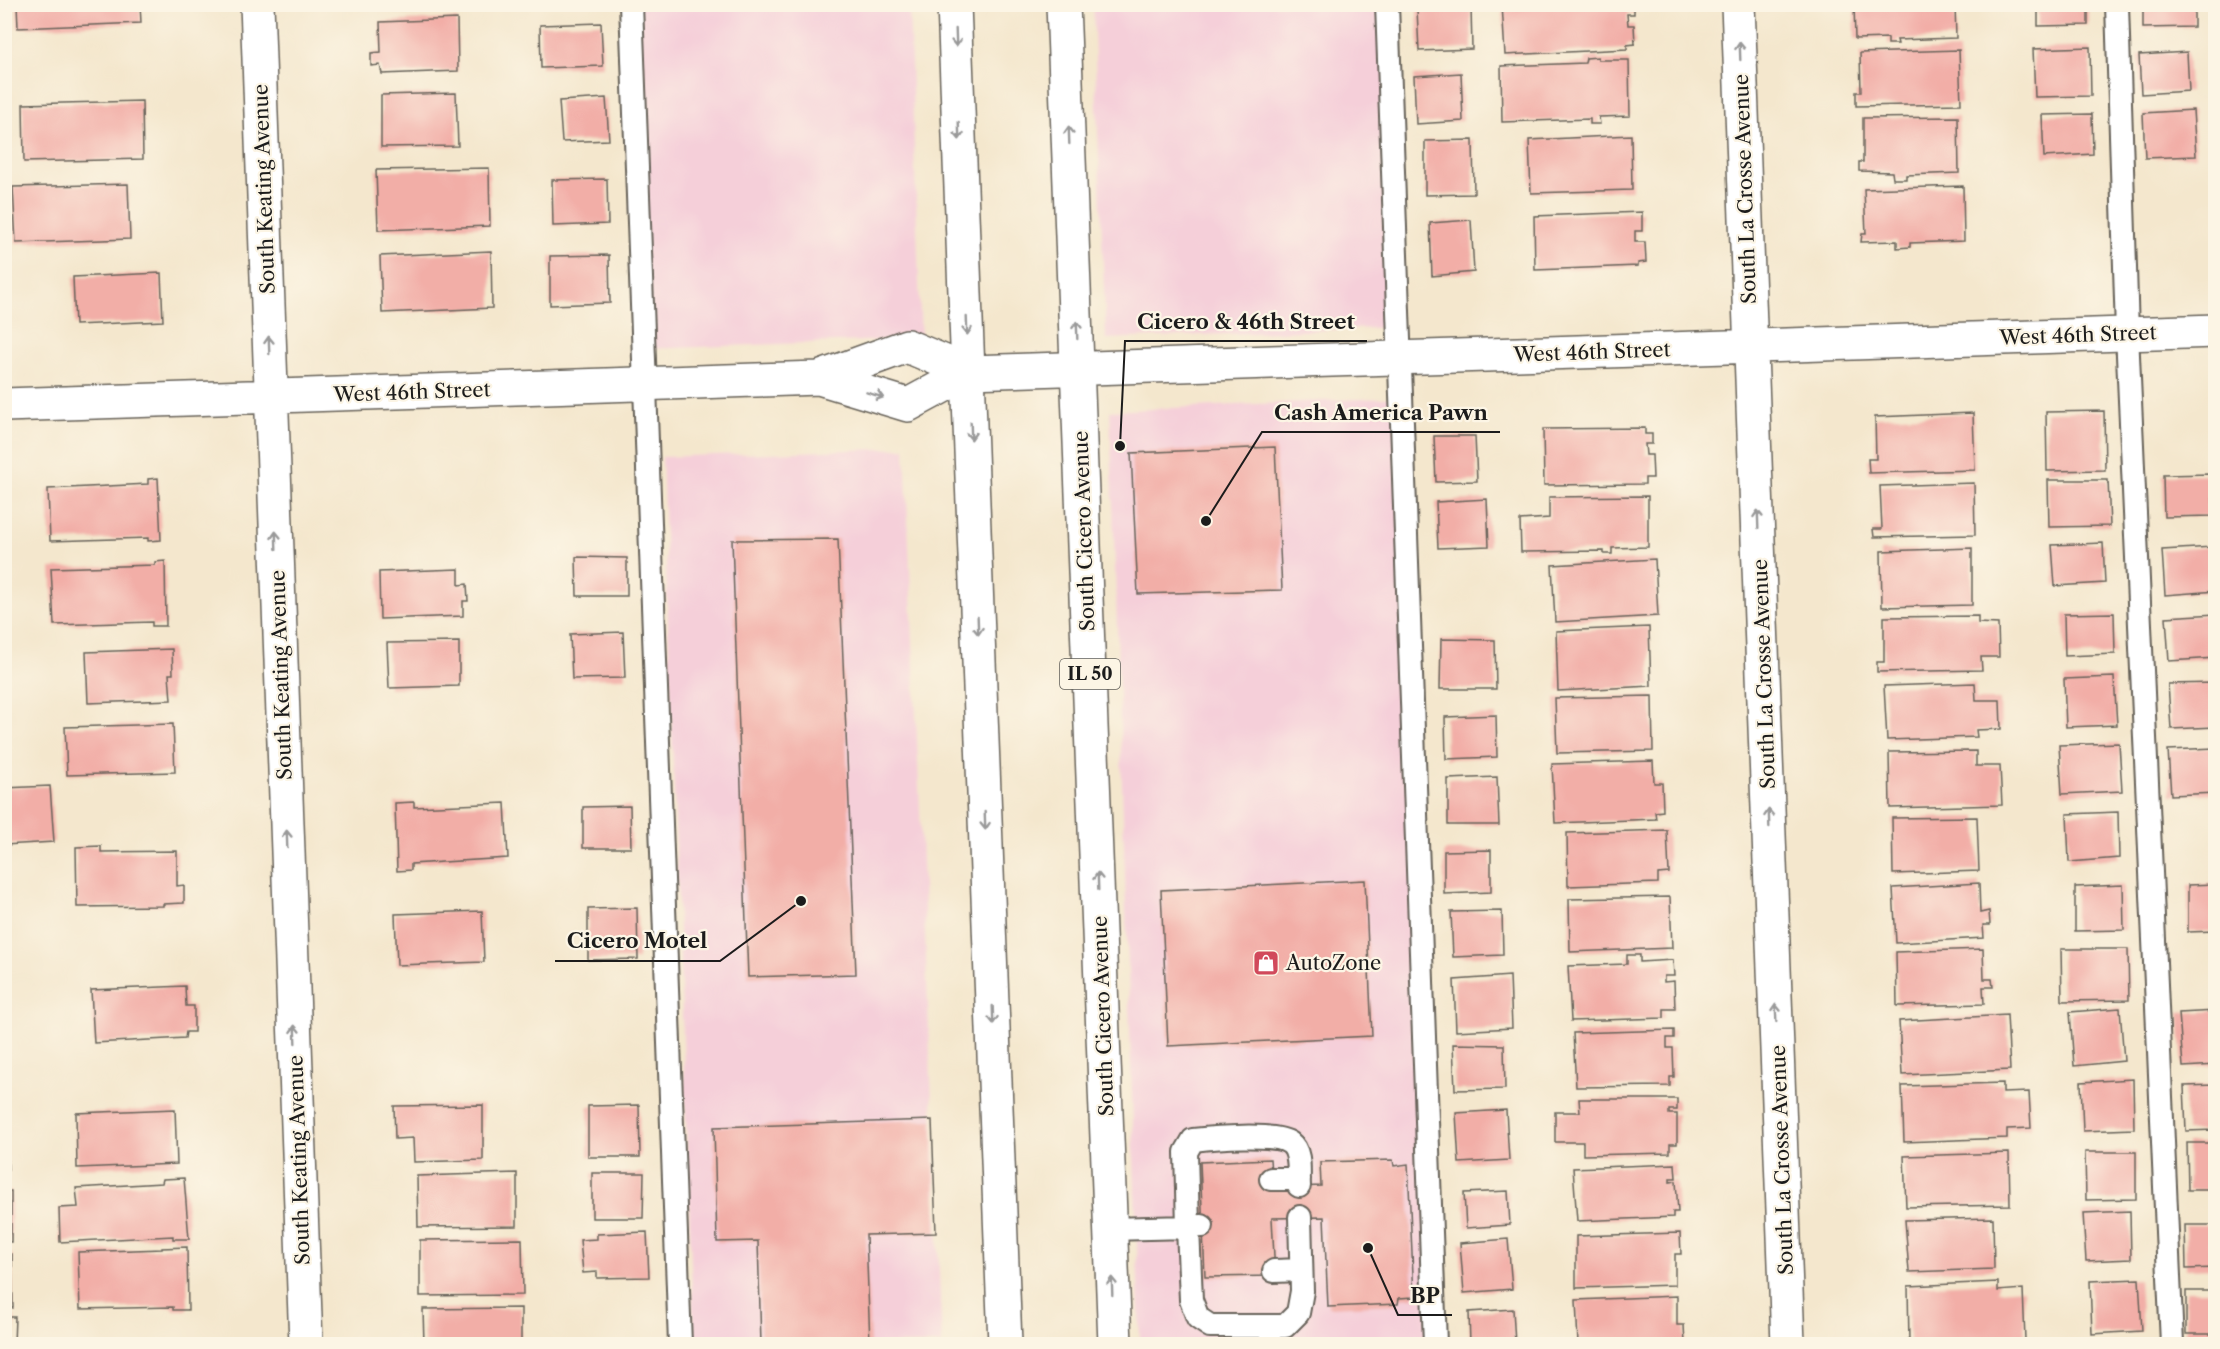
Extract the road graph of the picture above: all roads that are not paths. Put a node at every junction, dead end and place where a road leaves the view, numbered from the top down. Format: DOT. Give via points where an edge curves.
graph roads {
  1 [pos="257,4"];
  2 [pos="631,4"];
  3 [pos="954,4"];
  4 [pos="1063,4"];
  5 [pos="1387,4"];
  6 [pos="1738,4"];
  7 [pos="2117,4"];
  8 [pos="2216,331"];
  9 [pos="2127,333"];
  10 [pos="1751,346"];
  11 [pos="1400,358"];
  12 [pos="1078,369"];
  13 [pos="969,372"];
  14 [pos="819,378"];
  15 [pos="645,384"];
  16 [pos="271,397"];
  17 [pos="4,405"];
  18 [pos="1271,1179"];
  19 [pos="1300,1217"];
  20 [pos="1196,1226"];
  21 [pos="1110,1229"];
  22 [pos="1301,1270"];
  23 [pos="1274,1271"];
  24 [pos="306,1344"];
  25 [pos="680,1344"];
  26 [pos="1005,1344"];
  27 [pos="1115,1344"];
  28 [pos="1435,1344"];
  29 [pos="1788,1344"];
  30 [pos="2172,1344"];
  16 -- 1 [label="street, South Keating Avenue, one-way"];
  2 -- 15 [label="lane"];
  3 -- 13 [label="street, one-way"];
  12 -- 4 [label="street, South Cicero Avenue / IL 50, one-way"];
  5 -- 11 [label="lane"];
  10 -- 6 [label="street, South La Crosse Avenue, one-way"];
  7 -- 9 [label="lane"];
  8 -- 9 [label="street, West 46th Street"];
  9 -- 10 [label="street, West 46th Street"];
  9 -- 30 [label="lane"];
  10 -- 11 [label="street, West 46th Street"];
  29 -- 10 [label="street, South La Crosse Avenue, one-way"];
  11 -- 12 [label="street, West 46th Street"];
  11 -- 28 [label="lane"];
  12 -- 13 [label="street, West 46th Street"];
  21 -- 12 [label="street, South Cicero Avenue / IL 50, one-way"];
  13 -- 14 [label="street, West 46th Street" via="907,346"];
  14 -- 13 [label="street, West 46th Street, one-way" via="908,405"];
  13 -- 26 [label="street, one-way"];
  14 -- 15 [label="street, West 46th Street"];
  15 -- 16 [label="street, West 46th Street"];
  15 -- 25 [label="lane"];
  16 -- 17 [label="street, West 46th Street"];
  24 -- 16 [label="street, South Keating Avenue, one-way"];
  18 -- 20 [label="lane" via="1299,1183 1298,1156 1290,1143 1274,1136 1193,1140 1185,1152 1194,1180"];
  19 -- 22 [label="lane"];
  20 -- 21 [label="lane"];
  20 -- 22 [label="lane" via="1197,1273 1191,1300 1198,1317 1210,1326 1285,1326 1298,1313"];
  27 -- 21 [label="street, South Cicero Avenue / IL 50, one-way"];
  22 -- 23 [label="lane"];
}
